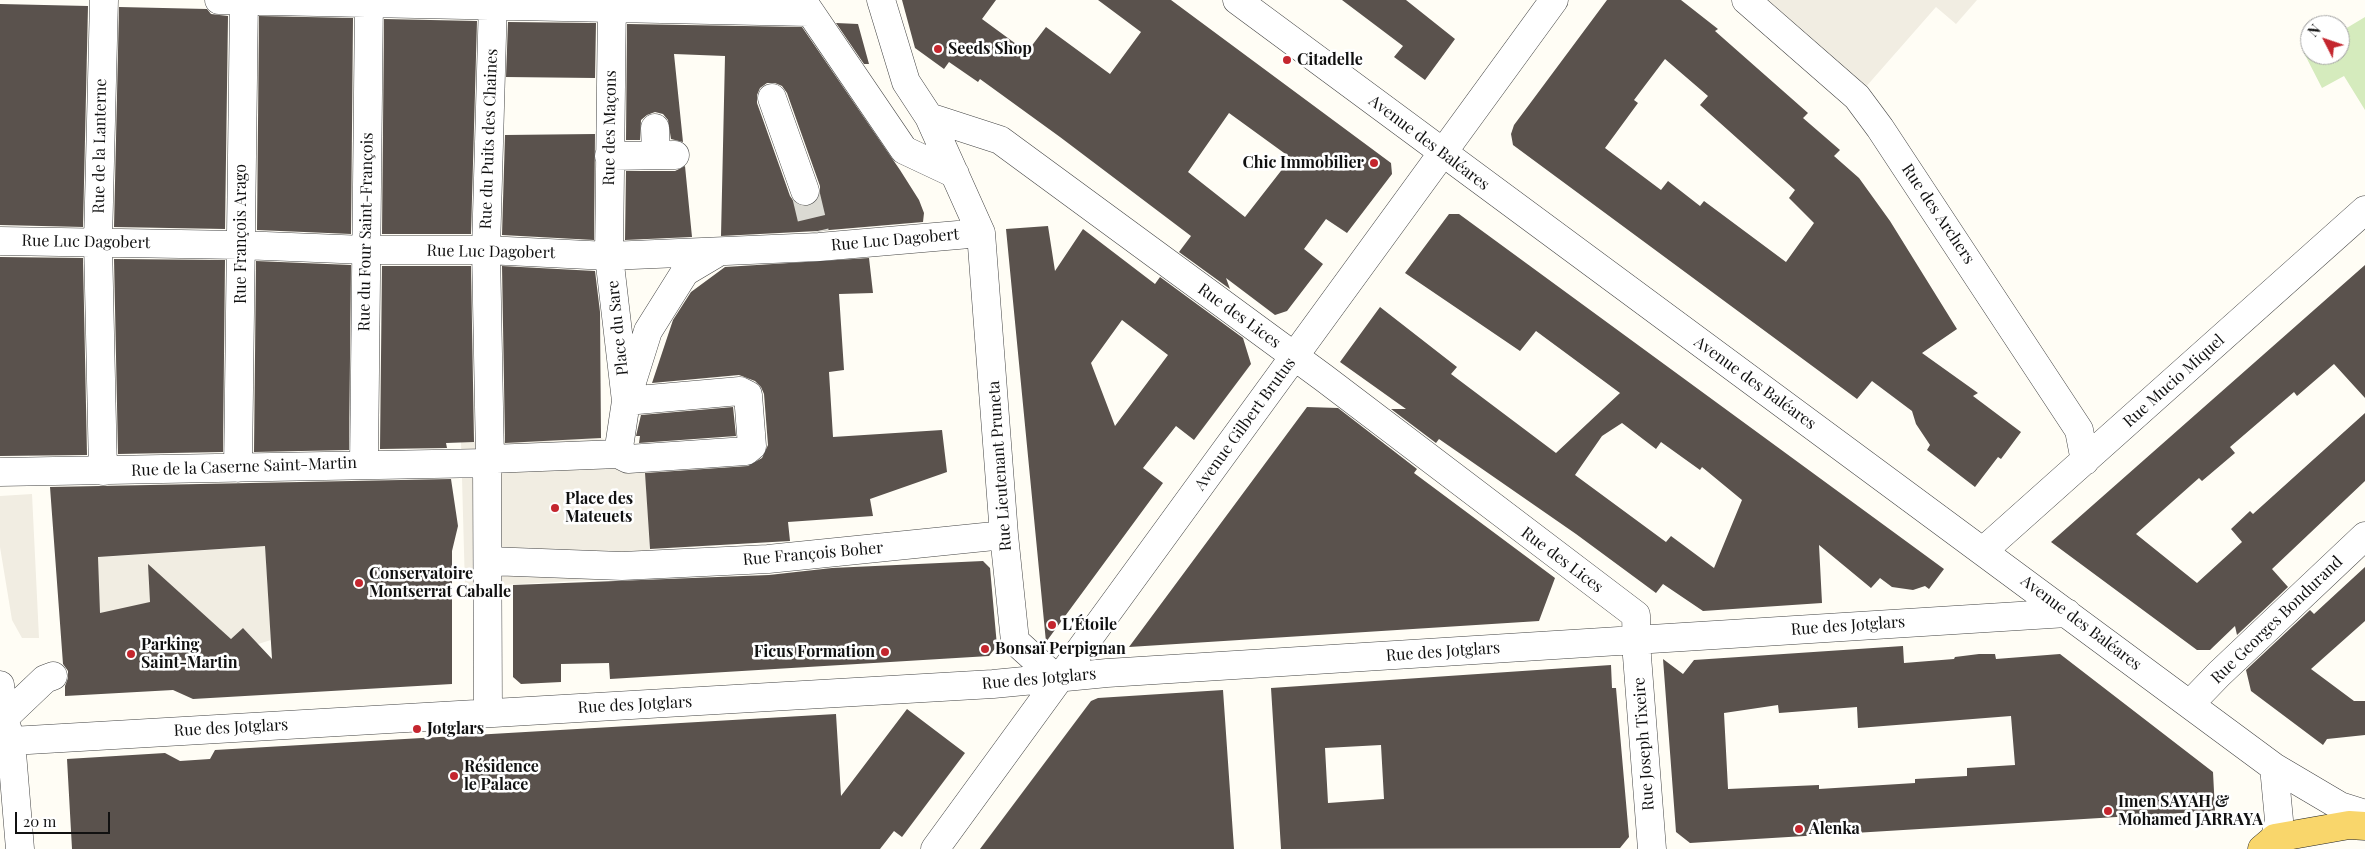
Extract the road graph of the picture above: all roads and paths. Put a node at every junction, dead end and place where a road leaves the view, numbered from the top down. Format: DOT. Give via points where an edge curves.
graph roads {
  1 [pos="104,0"];
  2 [pos="219,0"];
  3 [pos="244,0"];
  4 [pos="881,0"];
  5 [pos="1237,0"];
  6 [pos="1554,0"];
  7 [pos="1746,0"];
  8 [pos="305,1"];
  9 [pos="369,2"];
  10 [pos="493,4"];
  11 [pos="612,4"];
  12 [pos="806,6"];
  13 [pos="772,98"];
  14 [pos="929,117"];
  15 [pos="655,128"];
  16 [pos="1443,154"];
  17 [pos="609,156"];
  18 [pos="955,174"];
  19 [pos="805,191"];
  20 [pos="2365,210"];
  21 [pos="981,233"];
  22 [pos="0,241"];
  23 [pos="98,242"];
  24 [pos="240,245"];
  25 [pos="366,250"];
  26 [pos="486,250"];
  27 [pos="719,251"];
  28 [pos="609,256"];
  29 [pos="1294,356"];
  30 [pos="626,401"];
  31 [pos="618,454"];
  32 [pos="488,461"];
  33 [pos="2085,461"];
  34 [pos="364,464"];
  35 [pos="238,468"];
  36 [pos="104,471"];
  37 [pos="0,472"];
  38 [pos="1004,535"];
  39 [pos="2365,536"];
  40 [pos="1983,551"];
  41 [pos="488,561"];
  42 [pos="2067,612"];
  43 [pos="1636,640"];
  44 [pos="60,675"];
  45 [pos="1058,680"];
  46 [pos="0,685"];
  47 [pos="2190,704"];
  48 [pos="488,713"];
  49 [pos="5,726"];
  50 [pos="2274,767"];
  51 [pos="2365,814"];
  52 [pos="2365,826"];
  53 [pos="2268,843"];
  54 [pos="20,849"];
  55 [pos="935,849"];
  56 [pos="1652,849"];
  1 -- 23 [label="street, Rue de la Lanterne"];
  2 -- 3 [label="street"];
  3 -- 8 [label="street"];
  3 -- 24 [label="street, Rue François Arago"];
  4 -- 14 [label="street" via="906,82"];
  5 -- 16 [label="street, Avenue des Baléares"];
  6 -- 16 [label="street, Avenue Gilbert Brutus"];
  7 -- 33 [label="street, Rue des Archers" via="1857,97 1880,128 2079,430"];
  8 -- 9 [label="street"];
  9 -- 10 [label="street"];
  9 -- 25 [label="street, Rue du Four Saint-François"];
  10 -- 11 [label="street"];
  10 -- 26 [label="street, Rue du Puits des Chaines"];
  11 -- 12 [label="street"];
  11 -- 17 [label="street, Rue des Maçons"];
  12 -- 18 [label="street" via="904,150"];
  13 -- 19 [label="street"];
  14 -- 18 [label="street"];
  14 -- 29 [label="street, Rue des Lices" via="1000,140"];
  15 -- 17 [label="street" via="666,155"];
  16 -- 29 [label="street, Avenue Gilbert Brutus"];
  16 -- 40 [label="street, Avenue des Baléares"];
  17 -- 28 [label="street, Rue des Maçons"];
  18 -- 21 [label="street"];
  20 -- 33 [label="street, Rue Mucio Miquel"];
  21 -- 27 [label="street, Rue Luc Dagobert" via="817,240"];
  21 -- 38 [label="street, Rue Lieutenant Pruneta"];
  22 -- 23 [label="street, Rue Luc Dagobert"];
  23 -- 24 [label="street, Rue Luc Dagobert"];
  23 -- 36 [label="street, Rue de la Lanterne"];
  24 -- 25 [label="street, Rue Luc Dagobert"];
  24 -- 35 [label="street, Rue François Arago"];
  25 -- 26 [label="street, Rue Luc Dagobert"];
  25 -- 34 [label="street, Rue du Four Saint-François"];
  26 -- 28 [label="street, Rue Luc Dagobert"];
  26 -- 32 [label="street, Rue du Puits des Chaines"];
  27 -- 28 [label="street, Rue Luc Dagobert"];
  27 -- 30 [label="street, Place du Sare" via="685,272 648,331"];
  28 -- 30 [label="street, Place du Sare"];
  29 -- 43 [label="street, Rue des Lices" via="1636,616"];
  29 -- 45 [label="street, Avenue Gilbert Brutus"];
  30 -- 31 [label="street, Place du Sare"];
  30 -- 31 [label="street" via="740,391 748,395 752,446 746,451 628,459"];
  31 -- 32 [label="street"];
  32 -- 34 [label="street, Rue de la Caserne Saint-Martin"];
  32 -- 41 [label="street"];
  33 -- 40 [label="street, Rue Mucio Miquel"];
  34 -- 35 [label="street, Rue de la Caserne Saint-Martin"];
  35 -- 36 [label="street, Rue de la Caserne Saint-Martin"];
  36 -- 37 [label="street, Rue de la Caserne Saint-Martin"];
  38 -- 41 [label="street, Rue François Boher" via="768,559 622,566"];
  38 -- 45 [label="street, Rue Lieutenant Pruneta" via="1015,642"];
  39 -- 47 [label="street, Rue Georges Bondurand"];
  40 -- 42 [label="street, Avenue des Baléares"];
  41 -- 48 [label="street"];
  42 -- 43 [label="street, Rue des Jotglars"];
  42 -- 47 [label="street, Avenue des Baléares"];
  43 -- 45 [label="street, Rue des Jotglars" via="1107,674"];
  43 -- 56 [label="street, Rue Joseph Tixeire"];
  44 -- 49 [label="street" via="45,680"];
  45 -- 48 [label="street, Rue des Jotglars"];
  45 -- 55 [label="street, Avenue Gilbert Brutus"];
  46 -- 49 [label="street"];
  47 -- 50 [label="street, Avenue des Baléares"];
  48 -- 49 [label="street, Rue des Jotglars"];
  49 -- 54 [label="street"];
  50 -- 51 [label="street, Avenue des Baléares" via="2340,806"];
  50 -- 53 [label="street" via="2279,820"];
  52 -- 53 [label="main road" via="2349,825"];
}
